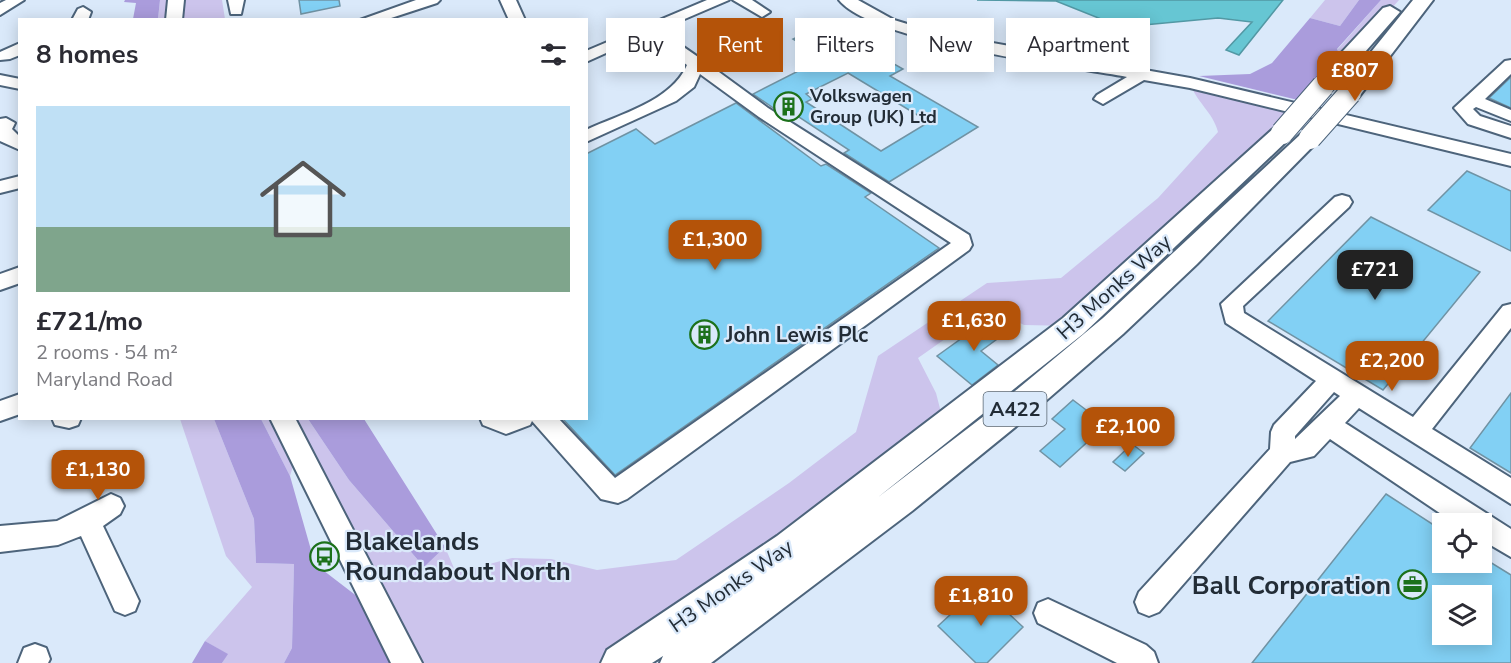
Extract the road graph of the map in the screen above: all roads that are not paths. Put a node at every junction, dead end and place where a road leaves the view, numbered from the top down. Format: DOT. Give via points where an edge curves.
graph roads {
  1 [pos="16,0"];
  2 [pos="176,0"];
  3 [pos="432,0"];
  4 [pos="508,0"];
  5 [pos="721,0"];
  6 [pos="741,0"];
  7 [pos="848,0"];
  8 [pos="1399,0"];
  9 [pos="1423,0"];
  10 [pos="0,10"];
  11 [pos="762,12"];
  12 [pos="174,18"];
  13 [pos="374,18"];
  14 [pos="516,18"];
  15 [pos="675,18"];
  16 [pos="606,48"];
  17 [pos="18,49"];
  18 [pos="588,56"];
  19 [pos="685,56"];
  20 [pos="2,57"];
  21 [pos="696,64"];
  22 [pos="1511,65"];
  23 [pos="1142,74"];
  24 [pos="0,80"];
  25 [pos="18,84"];
  26 [pos="1103,99"];
  27 [pos="1474,100"];
  28 [pos="1511,116"];
  29 [pos="3,128"];
  30 [pos="1511,132"];
  31 [pos="588,135"];
  32 [pos="1296,135"];
  33 [pos="18,143"];
  34 [pos="1511,160"];
  35 [pos="18,182"];
  36 [pos="0,187"];
  37 [pos="1342,202"];
  38 [pos="18,276"];
  39 [pos="0,282"];
  40 [pos="1511,312"];
  41 [pos="1331,380"];
  42 [pos="1356,395"];
  43 [pos="18,405"];
  44 [pos="0,411"];
  45 [pos="283,420"];
  46 [pos="497,420"];
  47 [pos="516,420"];
  48 [pos="544,420"];
  49 [pos="1328,424"];
  50 [pos="1415,432"];
  51 [pos="1282,453"];
  52 [pos="1511,492"];
  53 [pos="111,506"];
  54 [pos="1464,513"];
  55 [pos="87,521"];
  56 [pos="1492,531"];
  57 [pos="0,539"];
  58 [pos="1511,544"];
  59 [pos="125,601"];
  60 [pos="1149,602"];
  61 [pos="1048,613"];
  62 [pos="676,645"];
  63 [pos="408,662"];
  64 [pos="620,663"];
  65 [pos="1143,663"];
  1 -- 10 [label="street"];
  2 -- 12 [label="street"];
  3 -- 13 [label="street"];
  4 -- 14 [label="street"];
  5 -- 15 [label="street"];
  6 -- 11 [label="street"];
  7 -- 23 [label="street" via="888,23 935,38"];
  8 -- 32 [label="main road, H3 Monks Way / A422, bridge" via="1323,86"];
  9 -- 32 [label="main road, H3 Monks Way / A422, bridge" via="1350,93"];
  16 -- 18 [label="street"];
  17 -- 20 [label="street"];
  19 -- 21 [label="street"];
  21 -- 31 [label="street" via="688,83 670,97"];
  21 -- 48 [label="street" via="962,240 962,245 618,491 610,491"];
  22 -- 27 [label="street"];
  23 -- 26 [label="street"];
  23 -- 34 [label="street" via="1317,111"];
  24 -- 25 [label="street"];
  27 -- 28 [label="street"];
  27 -- 30 [label="street" via="1463,108 1474,120"];
  29 -- 33 [label="street" via="7,138"];
  32 -- 62 [label="main road, H3 Monks Way / A422" via="1099,338 948,464 804,574"];
  35 -- 36 [label="street"];
  37 -- 41 [label="street" via="1232,304 1234,317 1249,329"];
  38 -- 39 [label="street"];
  40 -- 50 [label="street"];
  41 -- 42 [label="street"];
  41 -- 51 [label="street" via="1283,432"];
  42 -- 49 [label="street"];
  42 -- 50 [label="street"];
  43 -- 44 [label="street"];
  45 -- 63 [label="street"];
  46 -- 47 [label="street" via="506,424"];
  49 -- 51 [label="street" via="1305,448"];
  49 -- 54 [label="street"];
  50 -- 52 [label="street"];
  51 -- 60 [label="street"];
  53 -- 55 [label="street"];
  55 -- 57 [label="street" via="58,533"];
  55 -- 59 [label="street"];
  56 -- 58 [label="street"];
  61 -- 65 [label="street"];
  62 -- 64 [label="main road, H3 Monks Way / A422"];
}
